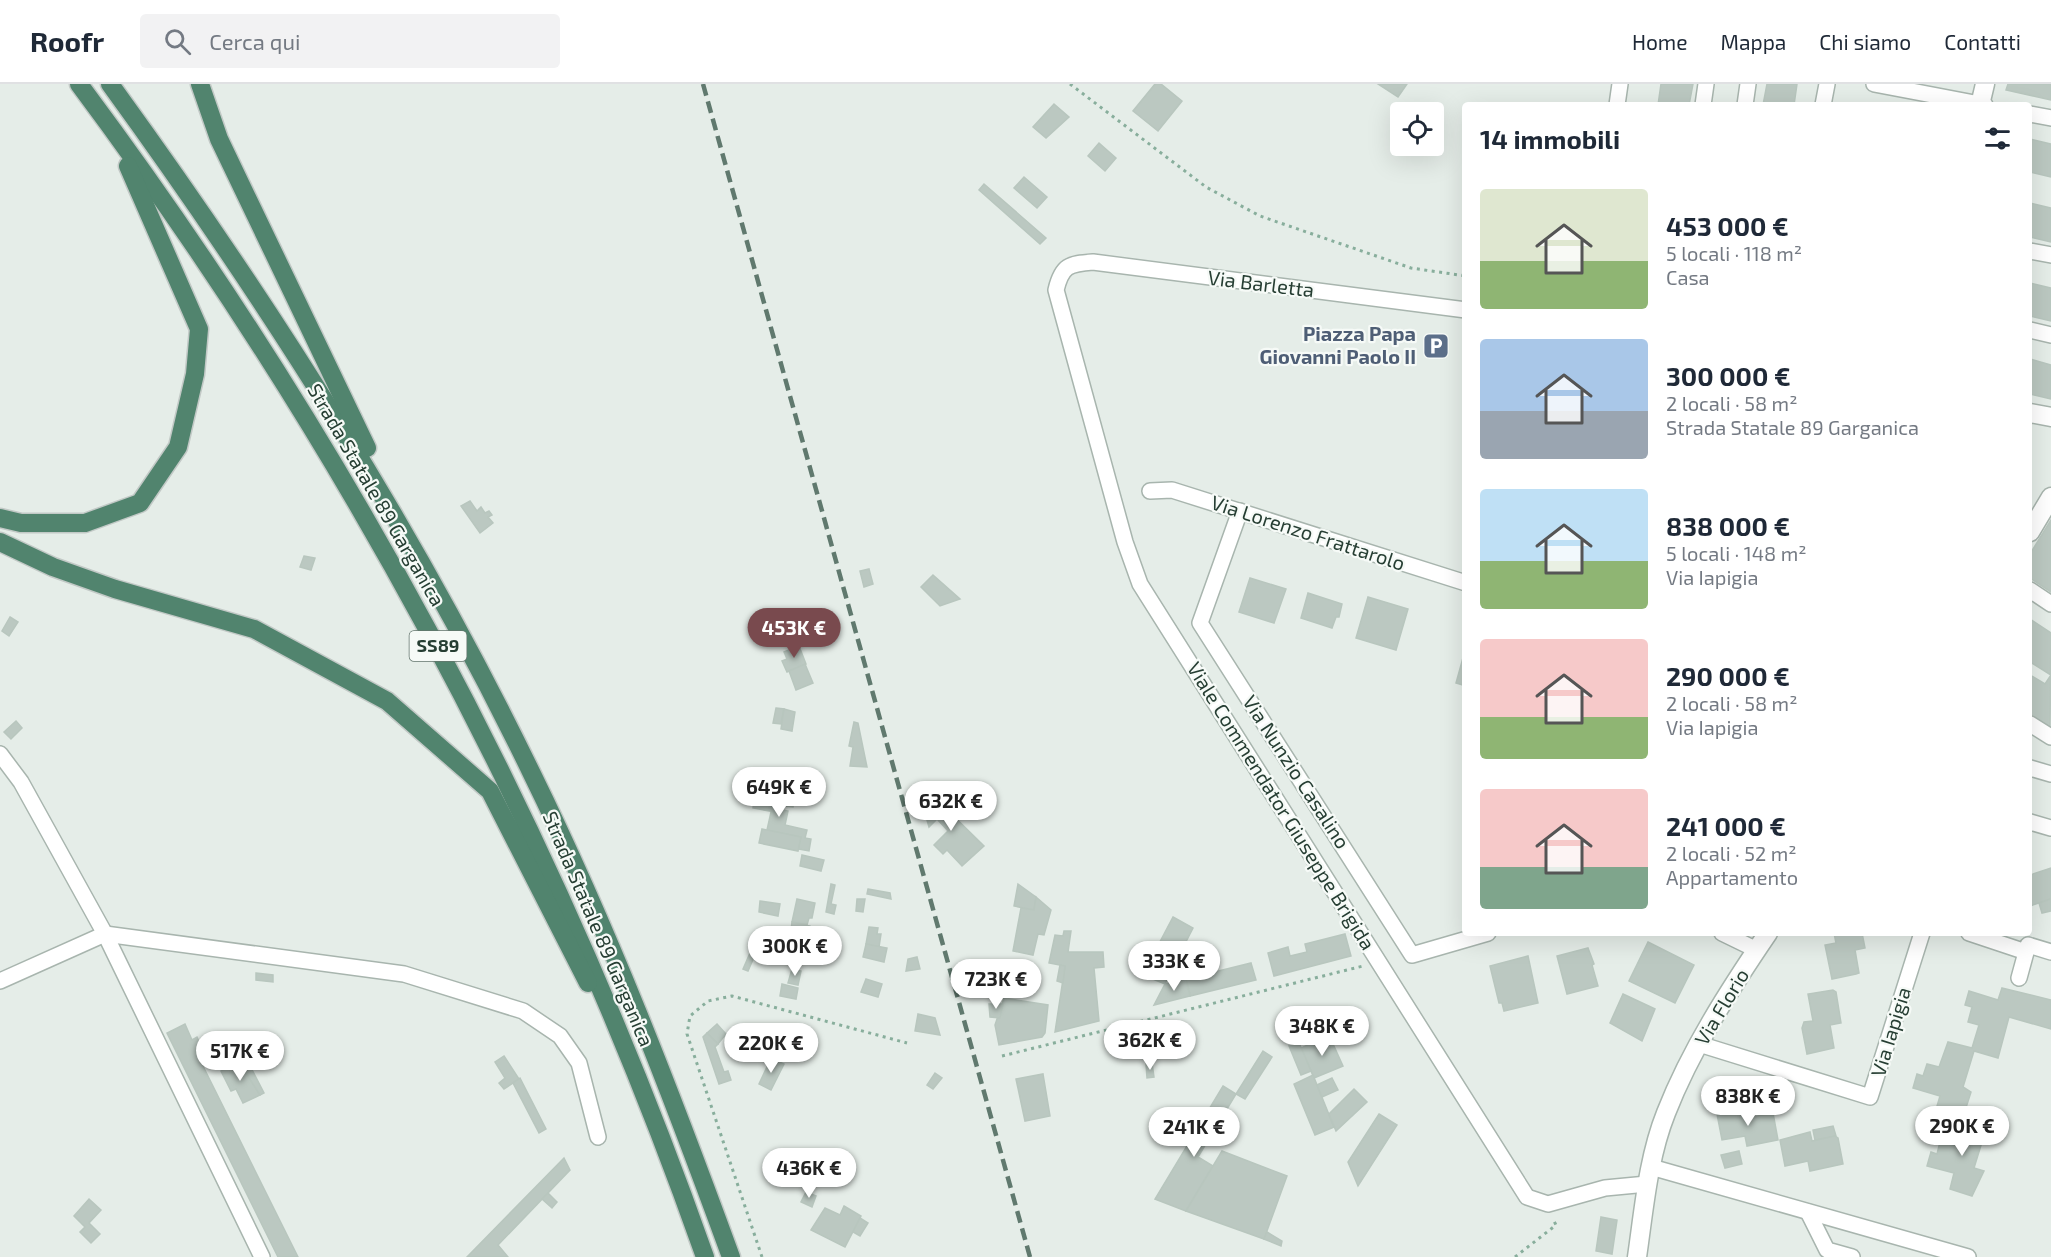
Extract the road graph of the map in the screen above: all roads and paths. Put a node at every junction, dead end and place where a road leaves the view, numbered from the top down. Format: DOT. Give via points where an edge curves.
graph roads {
  1 [pos="79,84"];
  2 [pos="110,84"];
  3 [pos="200,84"];
  4 [pos="1070,84"];
  5 [pos="1620,84"];
  6 [pos="1706,84"];
  7 [pos="1748,84"];
  8 [pos="1827,84"];
  9 [pos="1874,84"];
  10 [pos="1985,84"];
  11 [pos="1617,102"];
  12 [pos="1703,102"];
  13 [pos="1745,102"];
  14 [pos="1824,102"];
  15 [pos="1967,102"];
  16 [pos="1982,102"];
  17 [pos="2032,114"];
  18 [pos="2051,118"];
  19 [pos="110,126"];
  20 [pos="2032,250"];
  21 [pos="2051,255"];
  22 [pos="1060,273"];
  23 [pos="1462,275"];
  24 [pos="1462,309"];
  25 [pos="2032,330"];
  26 [pos="2051,335"];
  27 [pos="2032,413"];
  28 [pos="2051,417"];
  29 [pos="1150,491"];
  30 [pos="2051,497"];
  31 [pos="1240,511"];
  32 [pos="0,518"];
  33 [pos="2032,529"];
  34 [pos="0,542"];
  35 [pos="427,571"];
  36 [pos="1462,582"];
  37 [pos="2032,591"];
  38 [pos="2051,604"];
  39 [pos="2032,725"];
  40 [pos="2051,737"];
  41 [pos="0,754"];
  42 [pos="2032,769"];
  43 [pos="2051,774"];
  44 [pos="2032,823"];
  45 [pos="2051,828"];
  46 [pos="105,934"];
  47 [pos="1478,936"];
  48 [pos="1728,936"];
  49 [pos="1766,936"];
  50 [pos="1921,936"];
  51 [pos="1978,936"];
  52 [pos="1757,950"];
  53 [pos="2051,951"];
  54 [pos="2026,952"];
  55 [pos="1379,962"];
  56 [pos="2019,978"];
  57 [pos="0,981"];
  58 [pos="907,1043"];
  59 [pos="1699,1044"];
  60 [pos="1002,1056"];
  61 [pos="645,1094"];
  62 [pos="598,1137"];
  63 [pos="1649,1175"];
  64 [pos="1548,1204"];
  65 [pos="1808,1212"];
  66 [pos="262,1257"];
  67 [pos="705,1257"];
  68 [pos="731,1257"];
  69 [pos="762,1257"];
  70 [pos="1515,1257"];
  71 [pos="1637,1257"];
  72 [pos="1852,1257"];
  73 [pos="1968,1257"];
  1 -- 19 [label="highway, Strada Statale 89 Garganica / SS89"];
  2 -- 35 [label="highway, Strada Statale 89 Garganica / SS89" via="266,305"];
  3 -- 35 [label="highway, SS89" via="219,139"];
  4 -- 23 [label="path" via="1206,187 1260,216 1411,268"];
  5 -- 11 [label="street"];
  6 -- 12 [label="street"];
  7 -- 13 [label="street"];
  8 -- 14 [label="street"];
  9 -- 15 [label="street"];
  10 -- 16 [label="street"];
  17 -- 18 [label="street"];
  19 -- 32 [label="highway" via="199,329 195,374 178,447 140,502 85,523 21,523"];
  19 -- 61 [label="highway, Strada Statale 89 Garganica / SS89" via="208,268 360,506 473,713 547,863"];
  20 -- 21 [label="street"];
  22 -- 24 [label="street, Via Barletta" via="1072,264 1093,262"];
  22 -- 55 [label="street, Viale Commendator Giuseppe Brigida" via="1056,290 1140,584"];
  25 -- 26 [label="street"];
  27 -- 28 [label="street"];
  29 -- 31 [label="street, Via Lorenzo Frattarolo" via="1172,489"];
  30 -- 33 [label="street"];
  31 -- 36 [label="street, Via Lorenzo Frattarolo"];
  31 -- 47 [label="street, Via Nunzio Casalino" via="1200,623 1412,955"];
  34 -- 61 [label="highway" via="53,567 115,589 254,629 387,701 490,791"];
  35 -- 68 [label="highway, Strada Statale 89 Garganica / SS89" via="533,775 585,886 633,999"];
  37 -- 38 [label="street"];
  39 -- 40 [label="street"];
  41 -- 46 [label="street" via="21,782"];
  42 -- 43 [label="street"];
  44 -- 45 [label="street"];
  46 -- 57 [label="street"];
  46 -- 62 [label="street" via="404,974 523,1011 560,1036 579,1063"];
  46 -- 66 [label="street"];
  48 -- 52 [label="street"];
  49 -- 52 [label="street, Via Florio"];
  50 -- 59 [label="street, Via Iapigia" via="1870,1096"];
  51 -- 54 [label="street"];
  52 -- 59 [label="street, Via Florio"];
  53 -- 54 [label="street" via="2028,945"];
  54 -- 56 [label="street"];
  55 -- 60 [label="path"];
  55 -- 64 [label="street, Viale Commendator Giuseppe Brigida" via="1527,1197"];
  58 -- 69 [label="path" via="732,996 708,1001 690,1016 687,1034"];
  59 -- 63 [label="street, Via Florio" via="1665,1114"];
  61 -- 67 [label="highway, Strada Statale 89 Garganica / SS89"];
  63 -- 64 [label="street"];
  63 -- 65 [label="street"];
  63 -- 71 [label="street, Via Florio"];
  64 -- 70 [label="path" via="1556,1225"];
  65 -- 72 [label="street" via="1827,1250"];
  65 -- 73 [label="street"];
}
